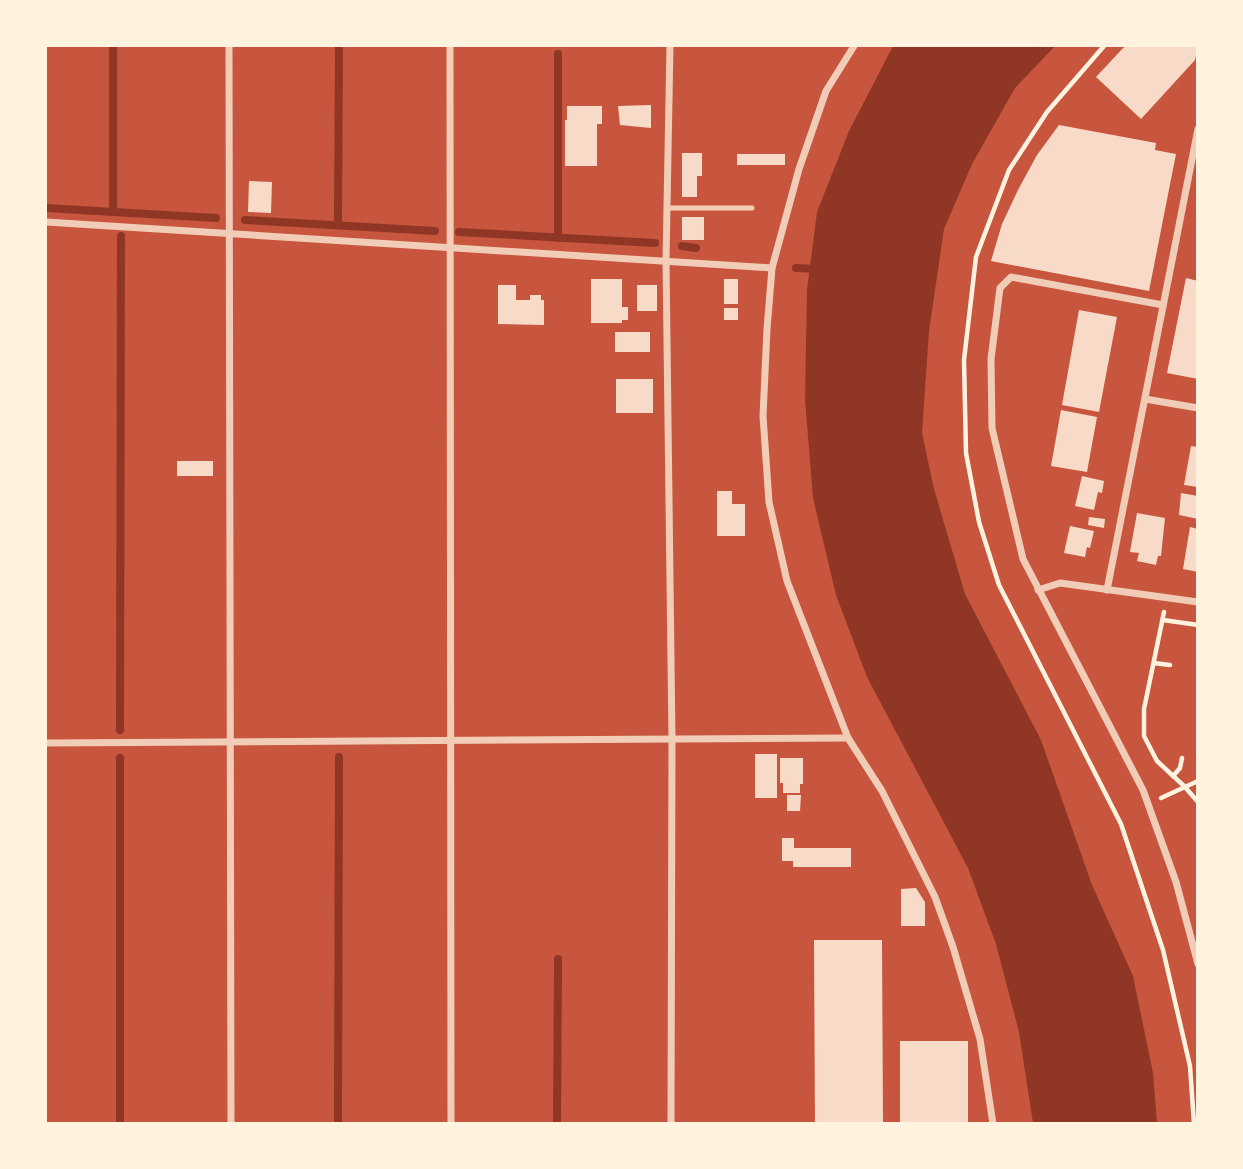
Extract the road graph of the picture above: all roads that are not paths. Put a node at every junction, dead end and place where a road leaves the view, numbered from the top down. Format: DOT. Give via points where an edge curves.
graph roads {
  1 [pos="229,46"];
  2 [pos="450,46"];
  3 [pos="670,46"];
  4 [pos="854,46"];
  5 [pos="1198,129"];
  6 [pos="1195,162"];
  7 [pos="667,208"];
  8 [pos="752,208"];
  9 [pos="46,222"];
  10 [pos="229,234"];
  11 [pos="449,247"];
  12 [pos="666,261"];
  13 [pos="772,268"];
  14 [pos="1163,305"];
  15 [pos="1145,398"];
  16 [pos="1198,408"];
  17 [pos="1038,590"];
  18 [pos="1107,590"];
  19 [pos="1198,602"];
  20 [pos="848,738"];
  21 [pos="672,739"];
  22 [pos="450,741"];
  23 [pos="230,742"];
  24 [pos="46,743"];
  25 [pos="1198,964"];
  26 [pos="231,1124"];
  27 [pos="451,1124"];
  28 [pos="671,1124"];
  29 [pos="993,1124"];
  1 -- 10 [label="street"];
  2 -- 11 [label="street"];
  3 -- 7 [label="street"];
  4 -- 13 [label="street" via="827,91 799,169"];
  5 -- 6 [label="street"];
  6 -- 14 [label="street"];
  7 -- 8 [label="lane"];
  7 -- 12 [label="street"];
  9 -- 10 [label="street"];
  10 -- 11 [label="street"];
  10 -- 23 [label="street"];
  11 -- 12 [label="street"];
  11 -- 22 [label="street"];
  12 -- 13 [label="street"];
  12 -- 21 [label="street"];
  13 -- 20 [label="street" via="763,416 769,502 787,581"];
  14 -- 15 [label="street"];
  14 -- 17 [label="street" via="1012,277 1000,288 991,359 992,428 1023,559"];
  15 -- 16 [label="street"];
  15 -- 18 [label="street"];
  17 -- 18 [label="street" via="1060,583"];
  17 -- 25 [label="street" via="1143,790 1176,882"];
  18 -- 19 [label="street"];
  20 -- 21 [label="street"];
  20 -- 29 [label="street" via="882,791 935,897 980,1039"];
  21 -- 22 [label="street"];
  21 -- 28 [label="street"];
  22 -- 23 [label="street"];
  22 -- 27 [label="street"];
  23 -- 24 [label="street"];
  23 -- 26 [label="street"];
}
